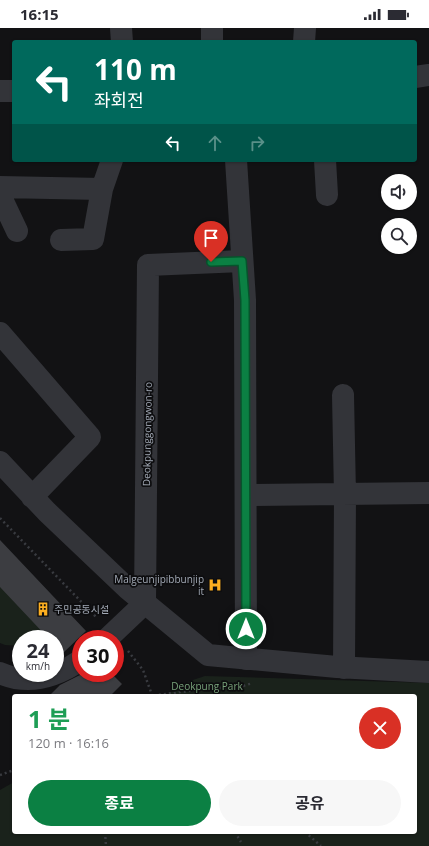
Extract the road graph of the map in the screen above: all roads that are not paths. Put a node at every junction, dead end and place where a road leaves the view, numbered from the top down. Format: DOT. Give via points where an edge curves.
graph roads {
  1 [pos="121,28"];
  2 [pos="212,28"];
  3 [pos="305,28"];
  4 [pos="122,40"];
  5 [pos="212,40"];
  6 [pos="304,40"];
  7 [pos="429,76"];
  8 [pos="417,77"];
  9 [pos="0,91"];
  10 [pos="12,91"];
  11 [pos="111,162"];
  12 [pos="236,162"];
  13 [pos="325,162"];
  14 [pos="0,187"];
  15 [pos="102,190"];
  16 [pos="0,195"];
  17 [pos="327,195"];
  18 [pos="17,231"];
  19 [pos="61,240"];
  20 [pos="242,261"];
  21 [pos="0,333"];
  22 [pos="343,395"];
  23 [pos="0,462"];
  24 [pos="429,493"];
  25 [pos="246,495"];
  26 [pos="345,495"];
  27 [pos="32,497"];
  28 [pos="145,603"];
  29 [pos="117,630"];
  30 [pos="246,659"];
  31 [pos="72,665"];
  32 [pos="344,668"];
  33 [pos="429,672"];
  34 [pos="0,673"];
  1 -- 4 [label="street"];
  2 -- 5 [label="street"];
  3 -- 6 [label="street"];
  7 -- 8 [label="street"];
  9 -- 10 [label="street"];
  11 -- 15 [label="street"];
  12 -- 20 [label="street"];
  13 -- 17 [label="street"];
  14 -- 15 [label="street"];
  15 -- 19 [label="street" via="93,239"];
  16 -- 18 [label="street"];
  20 -- 25 [label="street" via="245,300"];
  20 -- 28 [label="street, Deokpunggongwon-ro" via="148,265"];
  21 -- 27 [label="street" via="90,437"];
  22 -- 26 [label="street"];
  23 -- 27 [label="street"];
  24 -- 26 [label="street"];
  25 -- 26 [label="street"];
  25 -- 30 [label="street"];
  26 -- 32 [label="street"];
  27 -- 28 [label="street"];
  28 -- 29 [label="street"];
  28 -- 30 [label="street" via="208,655"];
  30 -- 32 [label="street"];
  31 -- 34 [label="street" via="44,678 30,680"];
  32 -- 33 [label="street"];
}
